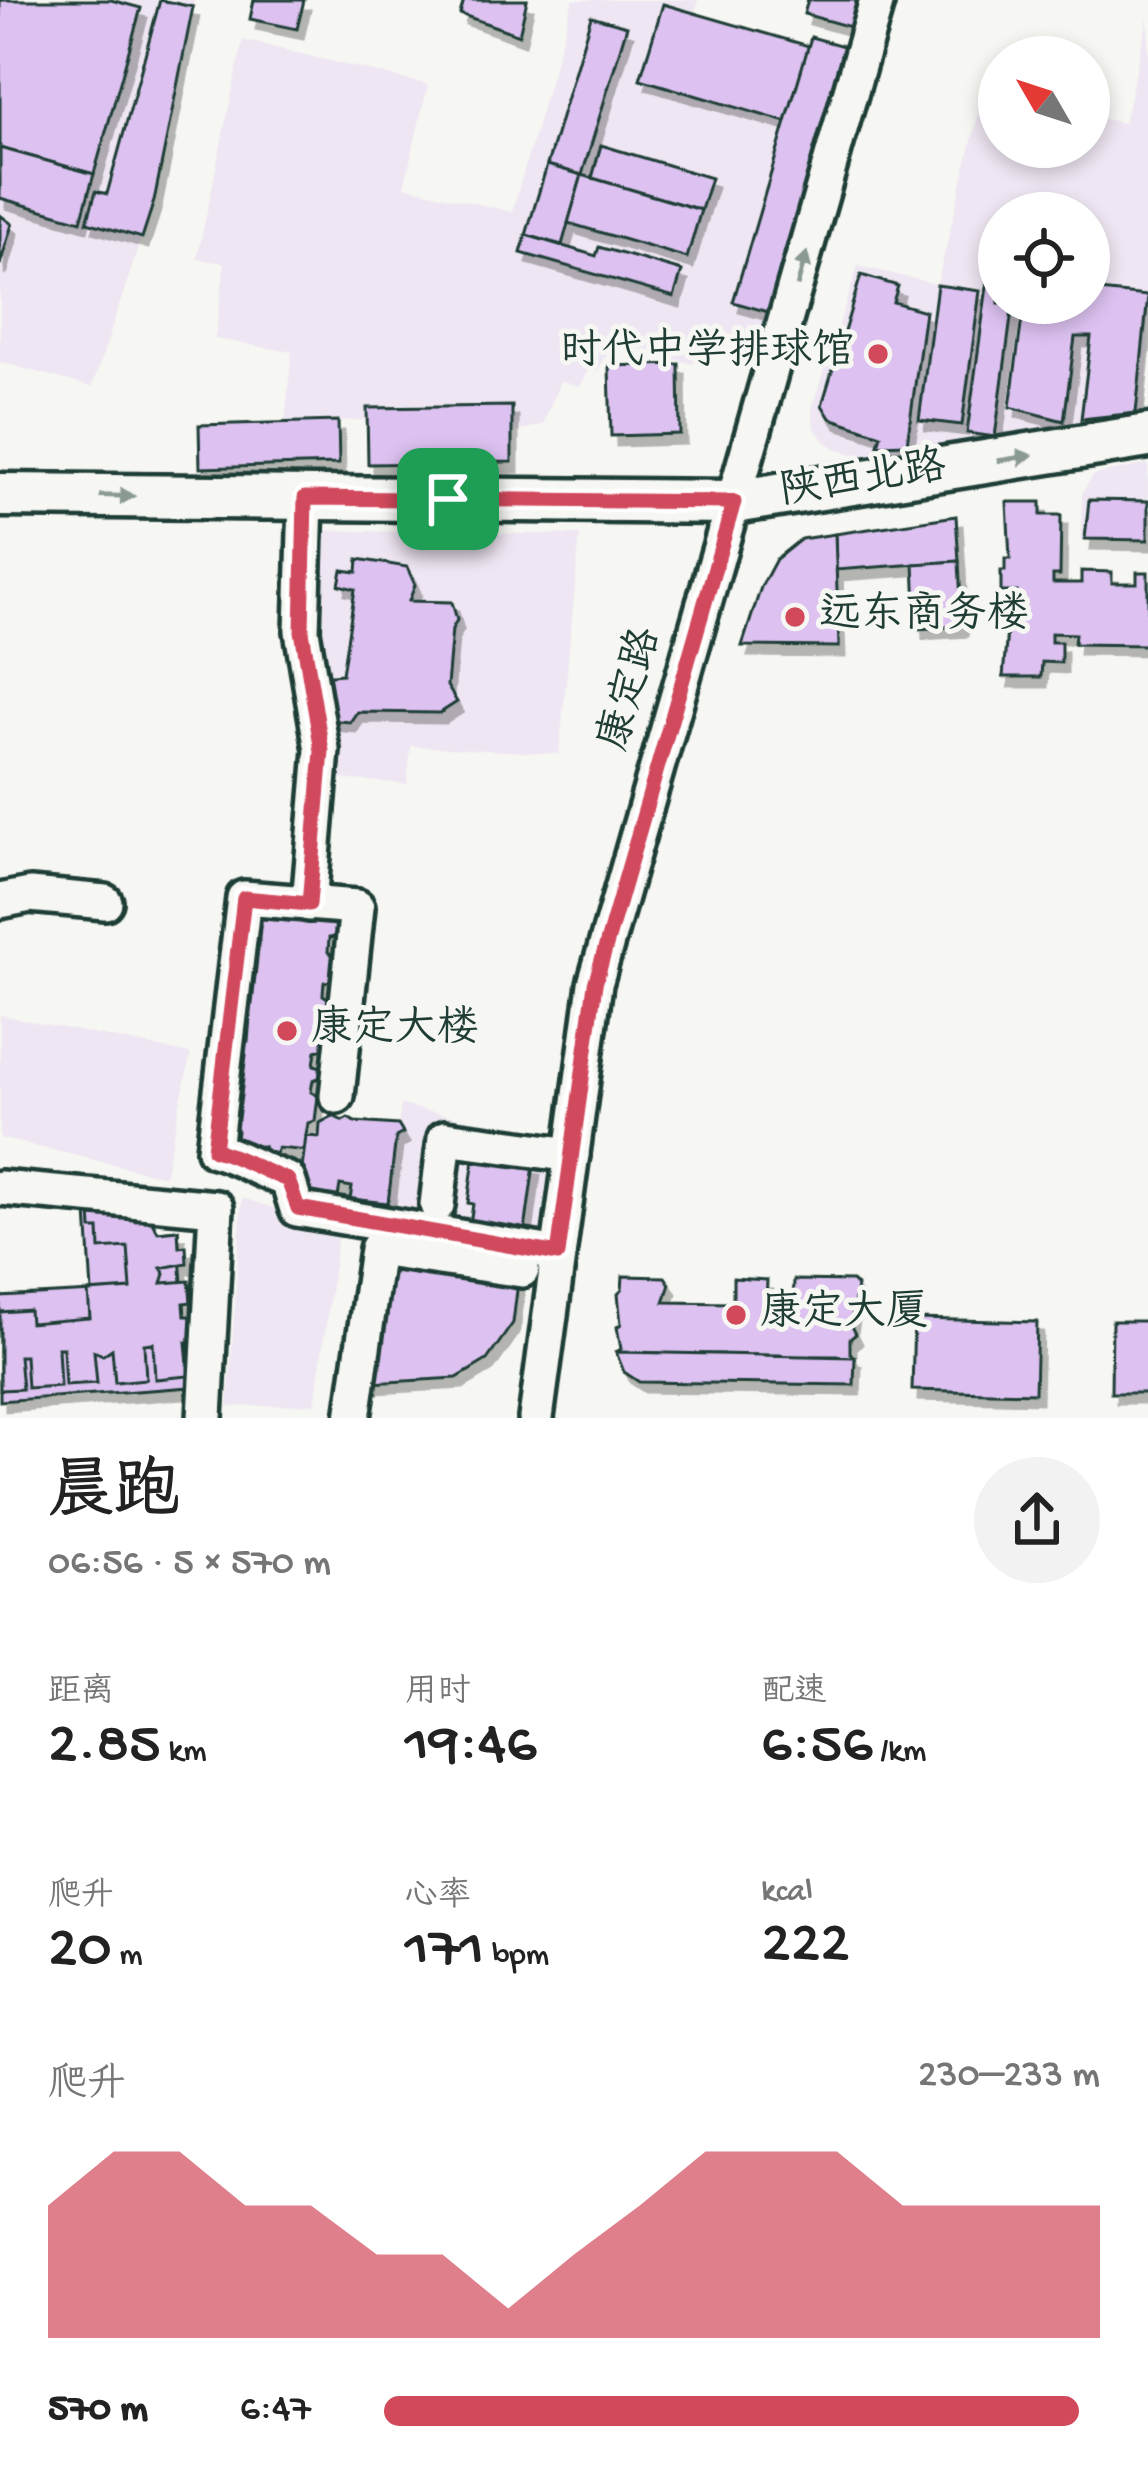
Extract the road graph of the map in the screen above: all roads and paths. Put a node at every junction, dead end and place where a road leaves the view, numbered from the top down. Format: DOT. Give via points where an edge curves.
graph roads {
  1 [pos="878,0"];
  2 [pos="1148,436"];
  3 [pos="0,495"];
  4 [pos="305,498"];
  5 [pos="734,502"];
  6 [pos="0,901"];
  7 [pos="105,902"];
  8 [pos="309,904"];
  9 [pos="337,1096"];
  10 [pos="572,1155"];
  11 [pos="0,1188"];
  12 [pos="437,1205"];
  13 [pos="557,1264"];
  14 [pos="206,1418"];
  15 [pos="353,1418"];
  16 [pos="536,1418"];
  5 -- 1 [label="street, 康定路, one-way"];
  5 -- 2 [label="main road, 陕西北路, one-way"];
  3 -- 4 [label="main road, 陕西北路, one-way"];
  4 -- 5 [label="main road, 陕西北路"];
  4 -- 8 [label="street" via="302,631 322,751"];
  5 -- 10 [label="street, 康定路" via="595,984"];
  6 -- 7 [label="street" via="30,895"];
  8 -- 9 [label="street" via="357,908"];
  8 -- 13 [label="street" via="244,898 214,1150 288,1180 298,1208"];
  10 -- 12 [label="street" via="445,1138"];
  10 -- 13 [label="street, 康定路"];
  11 -- 14 [label="street" via="216,1208"];
  13 -- 15 [label="street" via="377,1249"];
  13 -- 16 [label="street, 康定路"];
}
